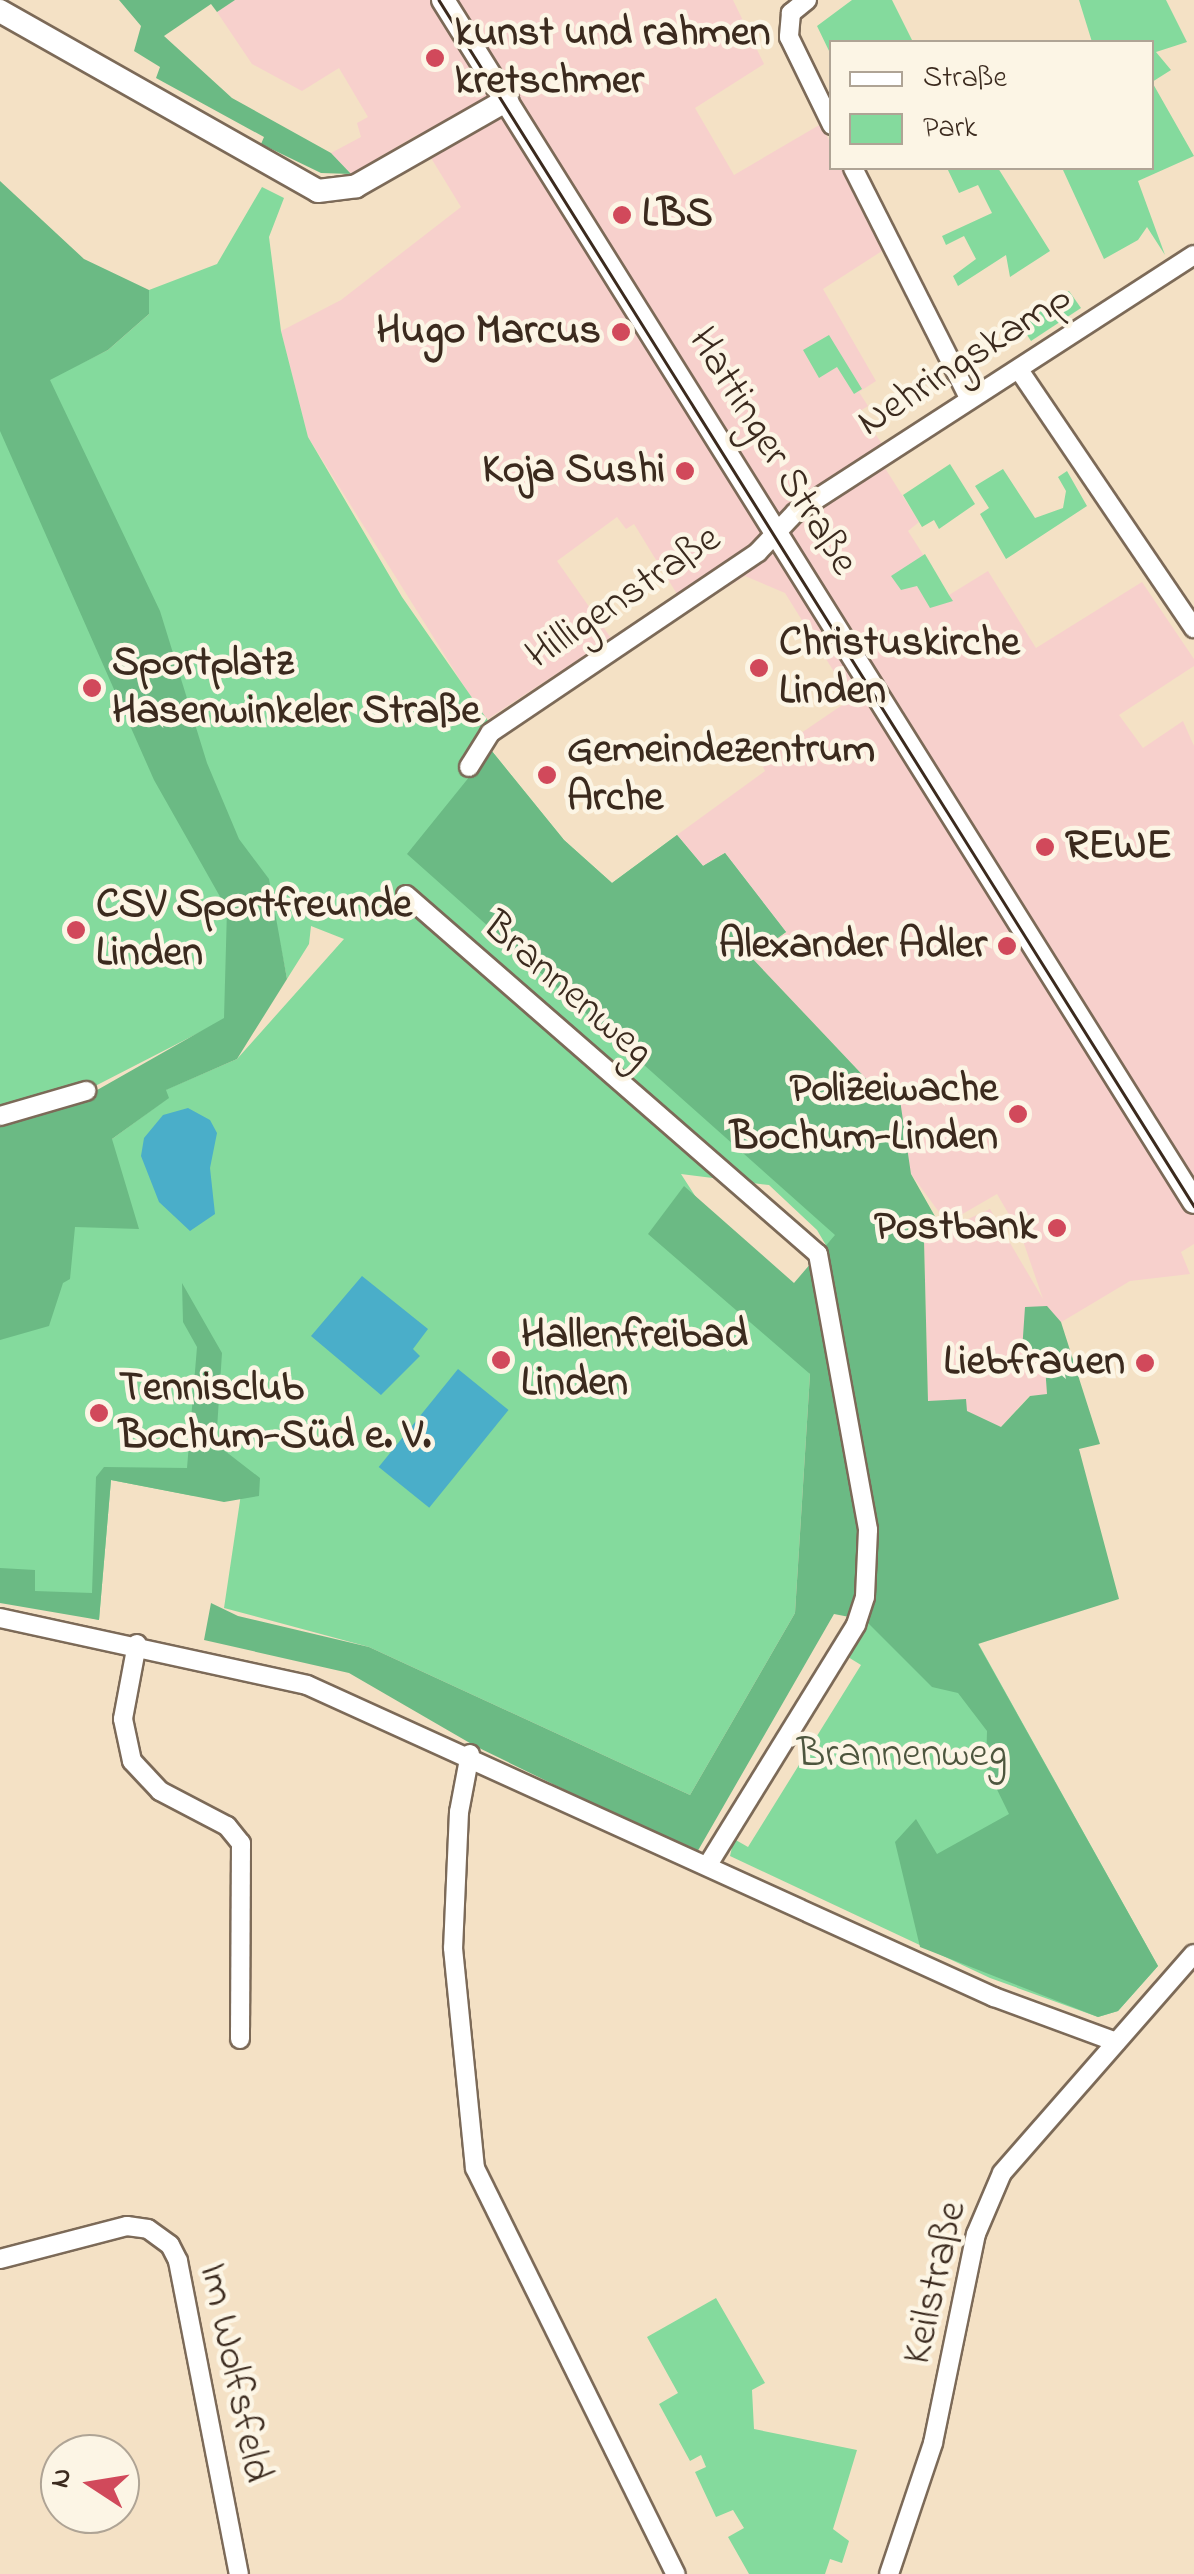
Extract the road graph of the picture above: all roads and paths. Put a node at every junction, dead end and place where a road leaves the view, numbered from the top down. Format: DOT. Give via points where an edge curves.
graph roads {
  1 [pos="443,0"];
  2 [pos="808,0"];
  3 [pos="0,11"];
  4 [pos="507,100"];
  5 [pos="829,119"];
  6 [pos="854,170"];
  7 [pos="1194,255"];
  8 [pos="1019,370"];
  9 [pos="969,398"];
  10 [pos="778,530"];
  11 [pos="1194,628"];
  12 [pos="469,767"];
  13 [pos="406,895"];
  14 [pos="86,1091"];
  15 [pos="0,1116"];
  16 [pos="1194,1202"];
  17 [pos="0,1618"];
  18 [pos="136,1644"];
  19 [pos="470,1754"];
  20 [pos="707,1866"];
  21 [pos="1194,1954"];
  22 [pos="240,2039"];
  23 [pos="1116,2042"];
  24 [pos="0,2259"];
  25 [pos="240,2574"];
  26 [pos="676,2574"];
  27 [pos="889,2574"];
  1 -- 4 [label="street, Hattinger Straße"];
  2 -- 5 [label="street" via="791,13 789,37"];
  3 -- 4 [label="street" via="318,191 356,186"];
  4 -- 10 [label="street, Hattinger Straße"];
  6 -- 9 [label="street"];
  7 -- 8 [label="street, Nehringskamp"];
  8 -- 9 [label="street, Nehringskamp"];
  8 -- 11 [label="street"];
  9 -- 10 [label="street, Nehringskamp"];
  10 -- 12 [label="street, Hilligenstraße" via="758,552 490,733"];
  10 -- 16 [label="street, Hattinger Straße"];
  13 -- 20 [label="street, Brannenweg" via="818,1254 868,1530 865,1597 856,1625"];
  14 -- 15 [label="street"];
  17 -- 18 [label="street"];
  18 -- 19 [label="street" via="290,1679"];
  18 -- 22 [label="street" via="123,1719 132,1761 160,1791 227,1826 241,1844"];
  19 -- 20 [label="street"];
  19 -- 26 [label="street" via="459,1812 453,1948 475,2168"];
  20 -- 23 [label="street" via="994,1997"];
  21 -- 23 [label="street, Keilstraße"];
  23 -- 27 [label="street, Keilstraße" via="1002,2173 979,2222 933,2443"];
  24 -- 25 [label="street, Im Wolfsfeld" via="127,2226 146,2228 170,2245"];
}
